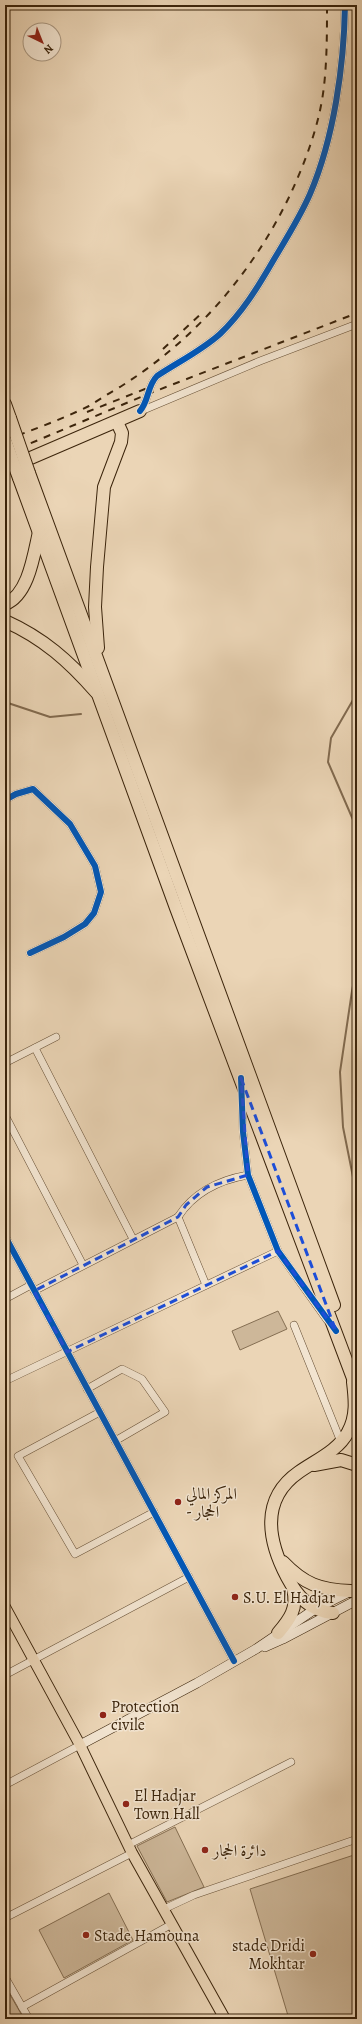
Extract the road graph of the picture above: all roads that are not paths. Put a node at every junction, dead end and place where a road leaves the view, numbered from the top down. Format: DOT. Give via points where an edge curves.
graph roads {
  1 [pos="345,5"];
  2 [pos="357,324"];
  3 [pos="5,404"];
  4 [pos="140,411"];
  5 [pos="117,422"];
  6 [pos="5,440"];
  7 [pos="5,469"];
  8 [pos="24,476"];
  9 [pos="39,532"];
  10 [pos="5,604"];
  11 [pos="5,621"];
  12 [pos="100,665"];
  13 [pos="100,697"];
  14 [pos="5,800"];
  15 [pos="30,953"];
  16 [pos="56,1037"];
  17 [pos="35,1048"];
  18 [pos="5,1063"];
  19 [pos="241,1078"];
  20 [pos="5,1115"];
  21 [pos="248,1175"];
  22 [pos="178,1217"];
  23 [pos="5,1236"];
  24 [pos="133,1239"];
  25 [pos="278,1251"];
  26 [pos="83,1265"];
  27 [pos="206,1285"];
  28 [pos="33,1288"];
  29 [pos="5,1299"];
  30 [pos="294,1325"];
  31 [pos="336,1332"];
  32 [pos="67,1352"];
  33 [pos="356,1369"];
  34 [pos="5,1382"];
  35 [pos="87,1389"];
  36 [pos="357,1389"];
  37 [pos="100,1412"];
  38 [pos="115,1441"];
  39 [pos="341,1442"];
  40 [pos="357,1465"];
  41 [pos="308,1467"];
  42 [pos="154,1512"];
  43 [pos="279,1558"];
  44 [pos="189,1577"];
  45 [pos="293,1588"];
  46 [pos="355,1593"];
  47 [pos="5,1608"];
  48 [pos="315,1609"];
  49 [pos="333,1613"];
  50 [pos="278,1634"];
  51 [pos="256,1649"];
  52 [pos="34,1660"];
  53 [pos="234,1660"];
  54 [pos="5,1675"];
  55 [pos="80,1745"];
  56 [pos="291,1762"];
  57 [pos="5,1784"];
  58 [pos="357,1839"];
  59 [pos="130,1849"];
  60 [pos="164,1909"];
  61 [pos="5,1918"];
  62 [pos="172,1924"];
  63 [pos="5,1977"];
  64 [pos="22,2007"];
  65 [pos="29,2019"];
  66 [pos="225,2019"];
  1 -- 4 [label="street" via="339,88 321,165 309,195 242,309 205,346 157,376 152,381 144,407"];
  2 -- 4 [label="street"];
  3 -- 8 [label="highway, bridge"];
  4 -- 5 [label="highway"];
  5 -- 7 [label="highway"];
  5 -- 12 [label="highway" via="122,434 121,442 104,487 97,567 95,607"];
  6 -- 8 [label="highway, bridge"];
  8 -- 9 [label="highway"];
  8 -- 12 [label="highway"];
  9 -- 10 [label="highway" via="26,581 18,593"];
  9 -- 13 [label="highway"];
  11 -- 13 [label="highway" via="41,639 80,674"];
  12 -- 33 [label="highway"];
  13 -- 19 [label="highway"];
  14 -- 15 [label="street" via="33,789 70,824 95,866 101,892 94,913 85,924"];
  16 -- 17 [label="street"];
  17 -- 18 [label="street"];
  17 -- 24 [label="street"];
  19 -- 21 [label="street"];
  19 -- 31 [label="highway"];
  20 -- 26 [label="street"];
  21 -- 22 [label="street" via="208,1187 186,1205"];
  21 -- 25 [label="street"];
  22 -- 24 [label="street"];
  22 -- 27 [label="street"];
  23 -- 28 [label="street"];
  24 -- 26 [label="street"];
  25 -- 27 [label="street"];
  25 -- 31 [label="street"];
  26 -- 28 [label="street"];
  27 -- 32 [label="street"];
  28 -- 29 [label="street"];
  28 -- 32 [label="street"];
  30 -- 39 [label="street"];
  31 -- 33 [label="highway"];
  32 -- 34 [label="street"];
  32 -- 35 [label="street"];
  33 -- 36 [label="highway"];
  33 -- 39 [label="highway" via="354,1414 351,1427"];
  35 -- 37 [label="street"];
  35 -- 38 [label="street" via="122,1369 142,1379 166,1412"];
  37 -- 38 [label="street"];
  37 -- 42 [label="street" via="18,1456 75,1554"];
  38 -- 42 [label="street"];
  39 -- 41 [label="highway"];
  40 -- 41 [label="highway" via="340,1460"];
  41 -- 43 [label="highway" via="286,1483 273,1506 271,1533"];
  42 -- 44 [label="street"];
  43 -- 45 [label="highway"];
  43 -- 46 [label="highway" via="297,1576 312,1584"];
  44 -- 52 [label="street"];
  44 -- 53 [label="street"];
  45 -- 48 [label="highway"];
  45 -- 50 [label="highway" via="294,1611"];
  46 -- 48 [label="main road"];
  46 -- 49 [label="main road"];
  47 -- 52 [label="main road"];
  48 -- 49 [label="highway"];
  48 -- 50 [label="main road"];
  49 -- 51 [label="main road" via="283,1639"];
  50 -- 51 [label="main road"];
  51 -- 53 [label="main road"];
  52 -- 54 [label="street"];
  52 -- 55 [label="main road"];
  53 -- 55 [label="main road" via="197,1683"];
  55 -- 57 [label="street"];
  55 -- 59 [label="main road"];
  56 -- 59 [label="street"];
  58 -- 60 [label="street" via="194,1895"];
  59 -- 60 [label="main road"];
  59 -- 61 [label="street"];
  60 -- 62 [label="main road"];
  62 -- 64 [label="street"];
  62 -- 66 [label="main road"];
  63 -- 64 [label="street"];
  64 -- 65 [label="street"];
}
